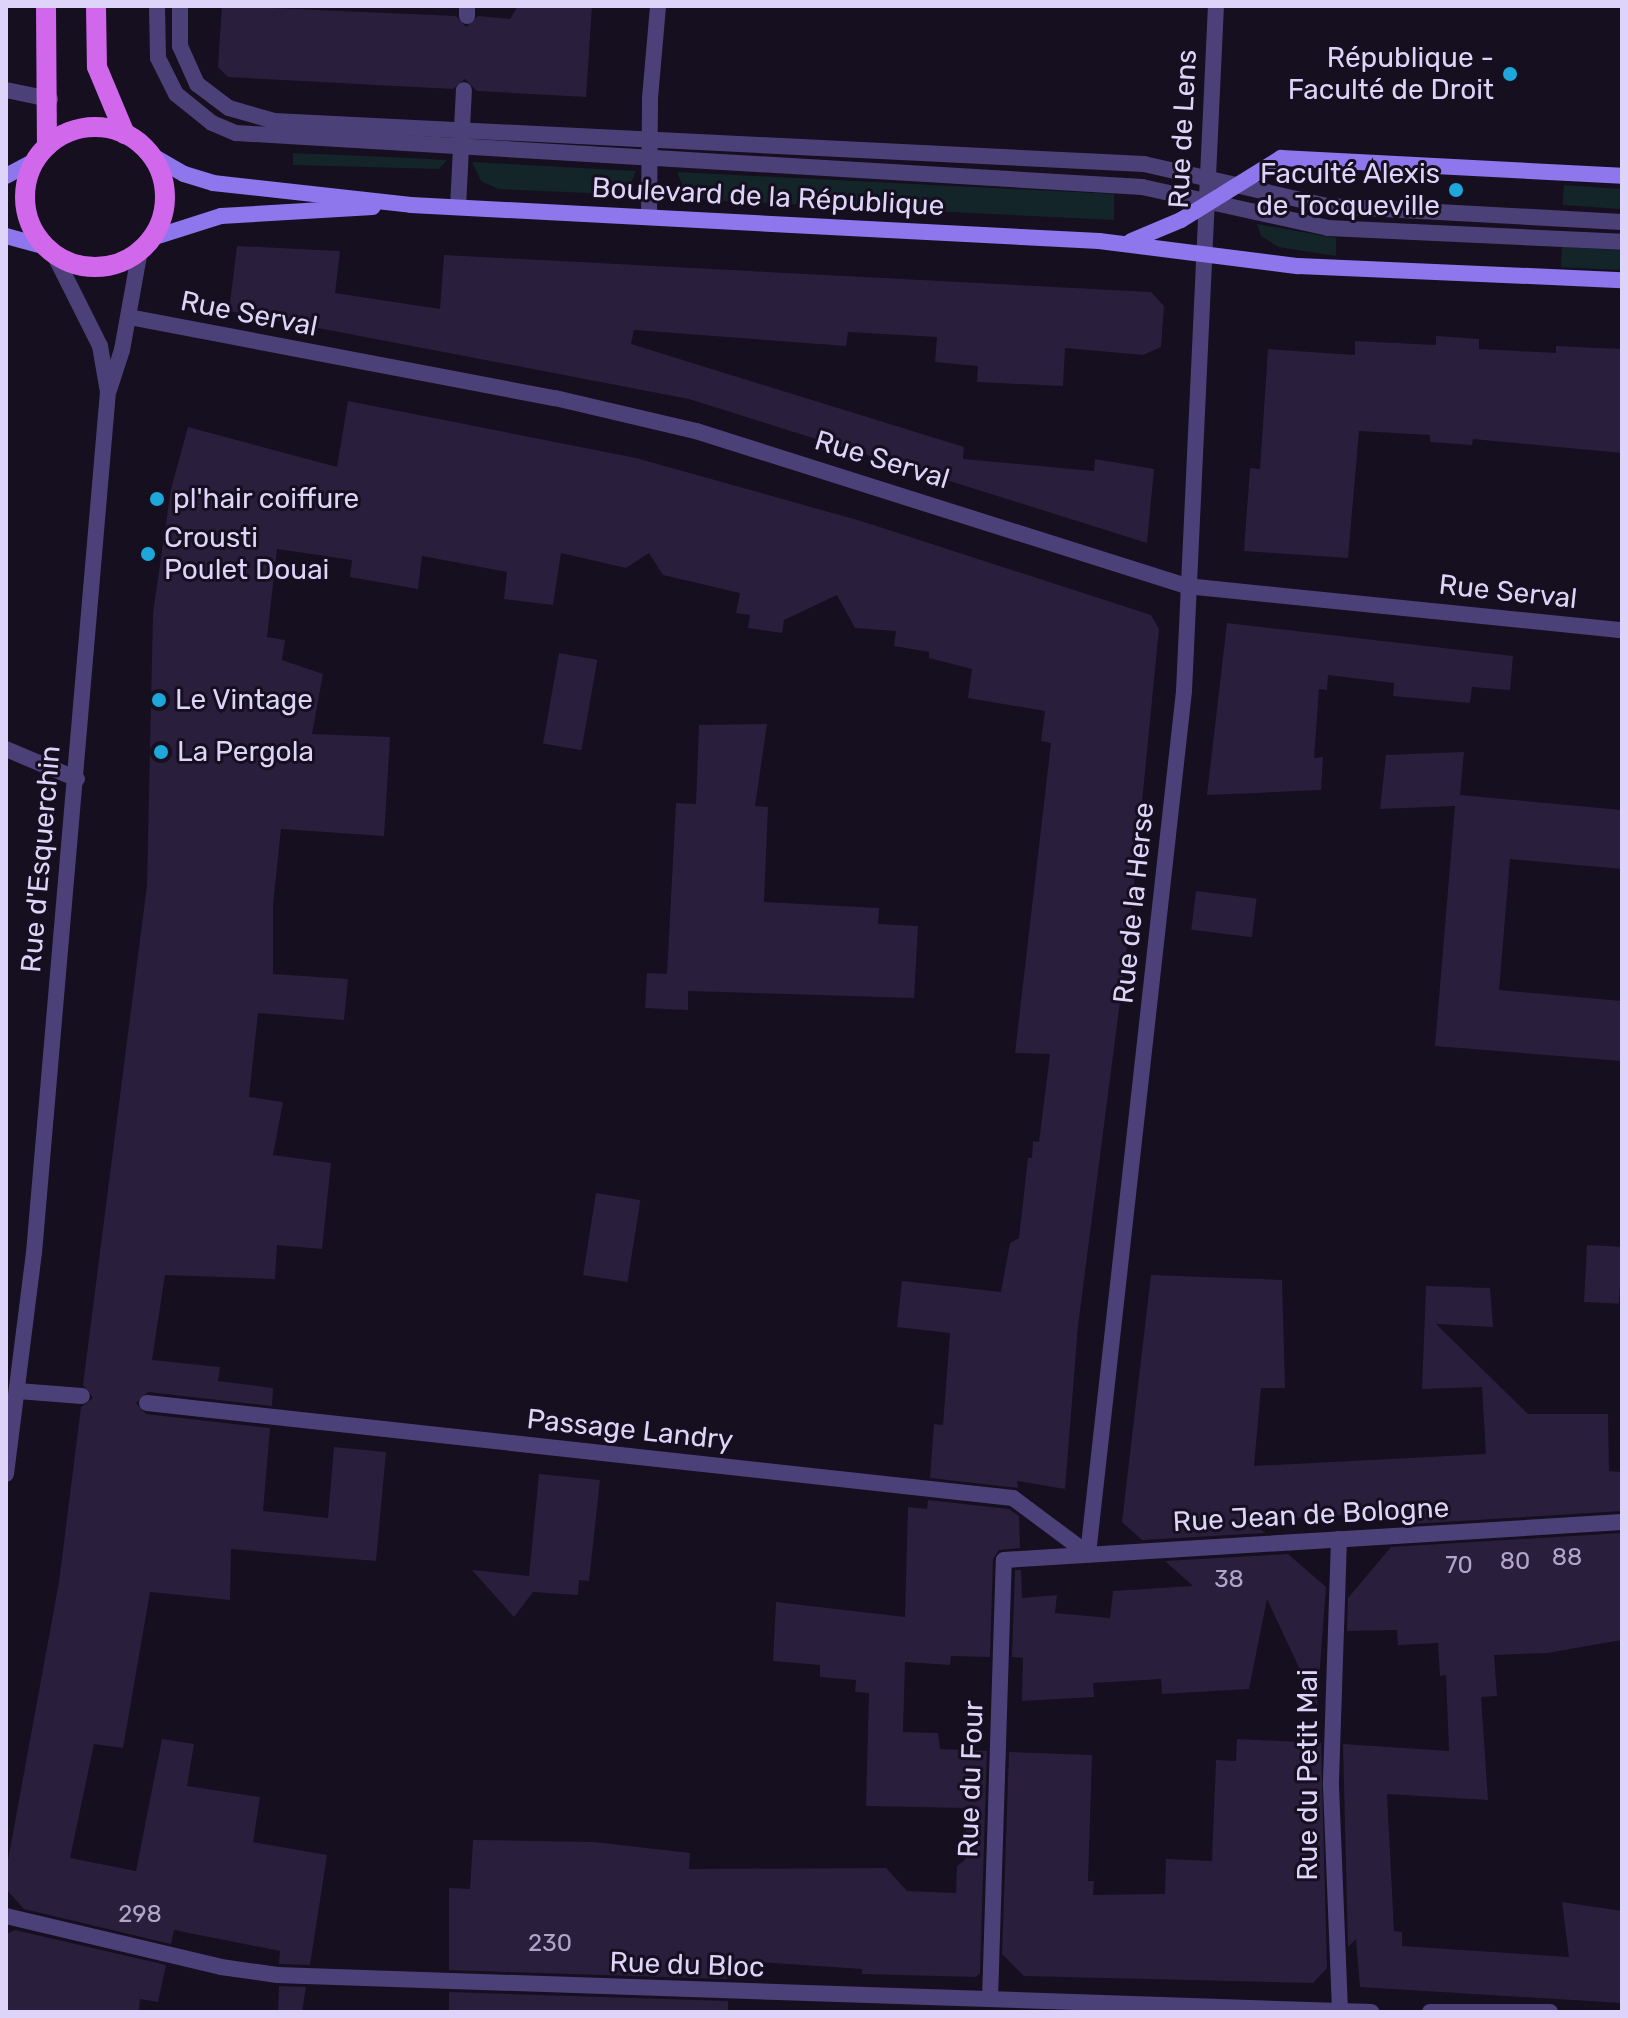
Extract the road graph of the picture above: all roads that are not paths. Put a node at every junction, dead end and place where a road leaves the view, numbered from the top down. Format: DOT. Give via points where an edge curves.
graph roads {
  1 [pos="46,6"];
  2 [pos="96,6"];
  3 [pos="157,6"];
  4 [pos="180,6"];
  5 [pos="658,6"];
  6 [pos="1216,6"];
  7 [pos="6,90"];
  8 [pos="464,90"];
  9 [pos="50,99"];
  10 [pos="462,129"];
  11 [pos="125,134"];
  12 [pos="652,138"];
  13 [pos="461,149"];
  14 [pos="40,153"];
  15 [pos="151,155"];
  16 [pos="651,159"];
  17 [pos="1207,175"];
  18 [pos="6,176"];
  19 [pos="1622,176"];
  20 [pos="1236,183"];
  21 [pos="1207,200"];
  22 [pos="411,205"];
  23 [pos="458,207"];
  24 [pos="649,216"];
  25 [pos="1622,222"];
  26 [pos="6,236"];
  27 [pos="1622,242"];
  28 [pos="1122,243"];
  29 [pos="146,244"];
  30 [pos="50,250"];
  31 [pos="1202,256"];
  32 [pos="1622,280"];
  33 [pos="129,317"];
  34 [pos="108,392"];
  35 [pos="1186,586"];
  36 [pos="1622,630"];
  37 [pos="6,749"];
  38 [pos="77,779"];
  39 [pos="18,1391"];
  40 [pos="82,1396"];
  41 [pos="147,1403"];
  42 [pos="6,1474"];
  43 [pos="1622,1522"];
  44 [pos="1339,1539"];
  45 [pos="1088,1554"];
  46 [pos="1004,1560"];
  47 [pos="6,1916"];
  48 [pos="990,1999"];
  49 [pos="1340,2011"];
  50 [pos="1371,2012"];
  51 [pos="1430,2012"];
  52 [pos="1550,2012"];
  1 -- 9 [label="main road" via="43,49"];
  2 -- 11 [label="main road" via="97,67"];
  3 -- 13 [label="street" via="158,58 165,75 176,94 212,123 273,138"];
  4 -- 10 [label="street" via="185,66 211,98 229,108 274,121"];
  5 -- 12 [label="street"];
  6 -- 17 [label="street, Rue de Lens"];
  7 -- 9 [label="street"];
  8 -- 10 [label="street"];
  9 -- 14 [label="main road"];
  10 -- 12 [label="street"];
  10 -- 13 [label="street"];
  11 -- 14 [label="main road" via="79,128"];
  11 -- 15 [label="main road"];
  12 -- 16 [label="street"];
  12 -- 17 [label="street" via="1078,159"];
  13 -- 16 [label="street"];
  13 -- 23 [label="street"];
  14 -- 18 [label="main road"];
  14 -- 30 [label="main road" via="27,180 26,211"];
  15 -- 22 [label="main road, Boulevard de la République" via="213,183"];
  15 -- 29 [label="main road" via="165,196"];
  16 -- 21 [label="street" via="1076,182"];
  16 -- 24 [label="street"];
  17 -- 20 [label="street"];
  17 -- 21 [label="street, Rue de Lens"];
  19 -- 20 [label="main road, Boulevard de la République" via="1296,157 1270,162"];
  20 -- 21 [label="main road, Boulevard de la République"];
  20 -- 25 [label="street" via="1340,208"];
  21 -- 27 [label="street" via="1328,228"];
  21 -- 28 [label="main road, Boulevard de la République" via="1152,235"];
  21 -- 31 [label="street, Rue de Lens"];
  22 -- 23 [label="main road, Boulevard de la République"];
  22 -- 29 [label="main road, Boulevard de la République" via="221,216"];
  23 -- 24 [label="main road, Boulevard de la République"];
  24 -- 28 [label="main road, Boulevard de la République"];
  26 -- 30 [label="main road"];
  28 -- 31 [label="main road, Boulevard de la République"];
  29 -- 30 [label="main road" via="99,266"];
  29 -- 33 [label="street, Rue d'Esquerchin"];
  30 -- 34 [label="street, Rue d'Esquerchin" via="100,346"];
  31 -- 32 [label="main road, Boulevard de la République" via="1298,266"];
  31 -- 35 [label="street, Rue de la Herse"];
  33 -- 34 [label="street, Rue d'Esquerchin"];
  33 -- 35 [label="street, Rue Serval" via="555,398 696,431"];
  34 -- 38 [label="street, Rue d'Esquerchin"];
  35 -- 36 [label="street, Rue Serval"];
  35 -- 45 [label="street, Rue de la Herse" via="1184,691"];
  37 -- 38 [label="street"];
  38 -- 39 [label="street, Rue d'Esquerchin"];
  39 -- 40 [label="street"];
  39 -- 42 [label="street, Rue d'Esquerchin"];
  41 -- 45 [label="street, Passage Landry" via="1013,1498"];
  43 -- 44 [label="street, Rue Jean de Bologne"];
  44 -- 45 [label="street, Rue Jean de Bologne"];
  44 -- 49 [label="street, Rue du Petit Mai" via="1331,1786"];
  45 -- 46 [label="street, Rue Jean de Bologne"];
  46 -- 48 [label="street, Rue du Four"];
  47 -- 48 [label="street, Rue du Bloc" via="221,1967 277,1975"];
  48 -- 49 [label="street, Rue du Bloc"];
  49 -- 50 [label="street, Rue du Bloc"];
  51 -- 52 [label="street"];
}
